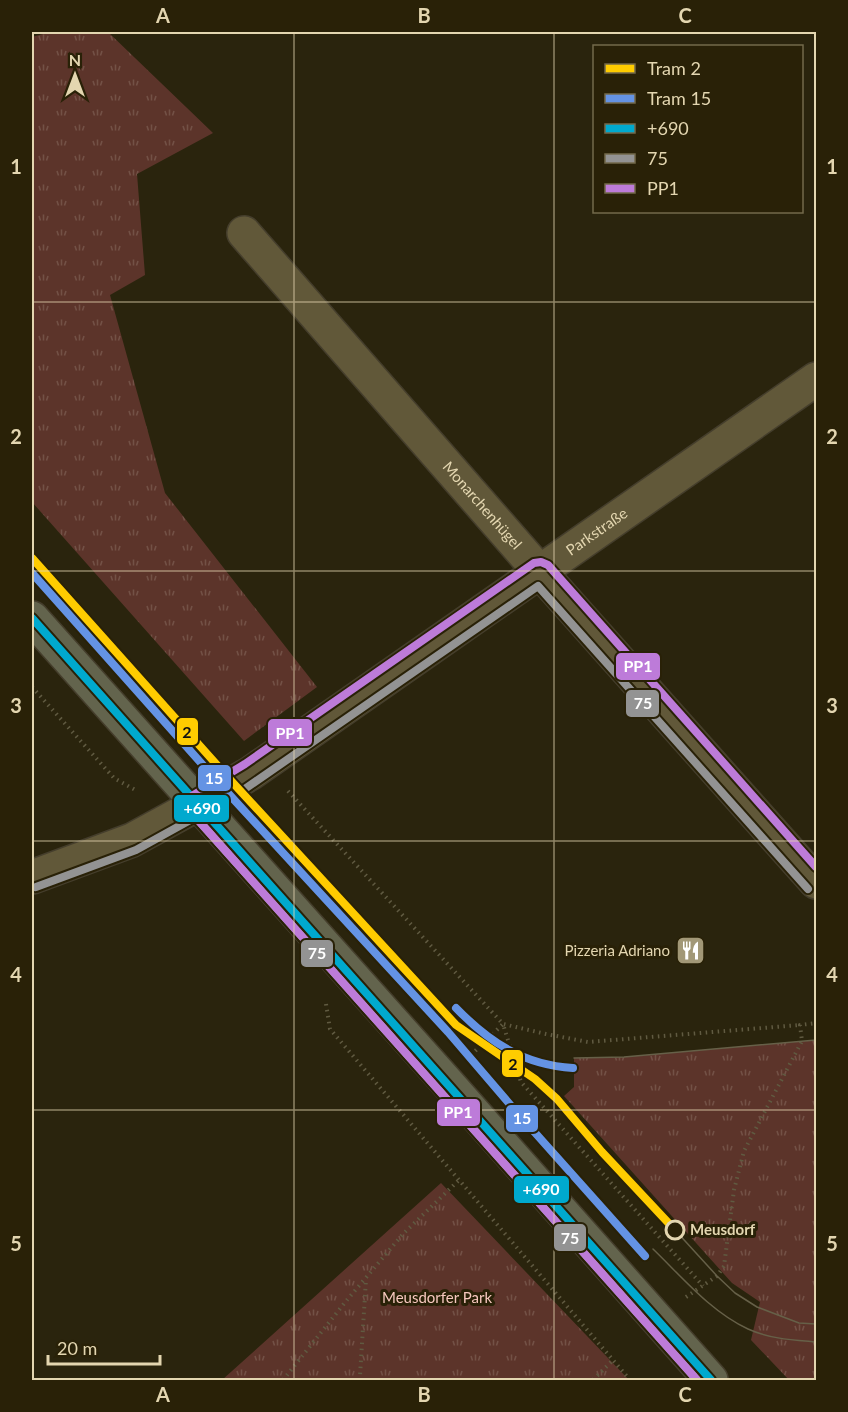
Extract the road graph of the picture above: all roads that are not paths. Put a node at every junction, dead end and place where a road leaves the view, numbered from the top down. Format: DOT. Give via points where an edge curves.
graph roads {
  1 [pos="244,233"];
  2 [pos="816,379"];
  3 [pos="540,572"];
  4 [pos="32,618"];
  5 [pos="198,804"];
  6 [pos="32,877"];
  7 [pos="816,882"];
  8 [pos="711,1380"];
  1 -- 3 [label="street, Monarchenhügel"];
  2 -- 3 [label="street, Parkstraße"];
  3 -- 5 [label="street, Parkstraße" via="234,784"];
  3 -- 7 [label="street, Monarchenhügel"];
  4 -- 5 [label="main road"];
  5 -- 6 [label="street, Parkstraße" via="132,840"];
  5 -- 8 [label="main road"];
}
